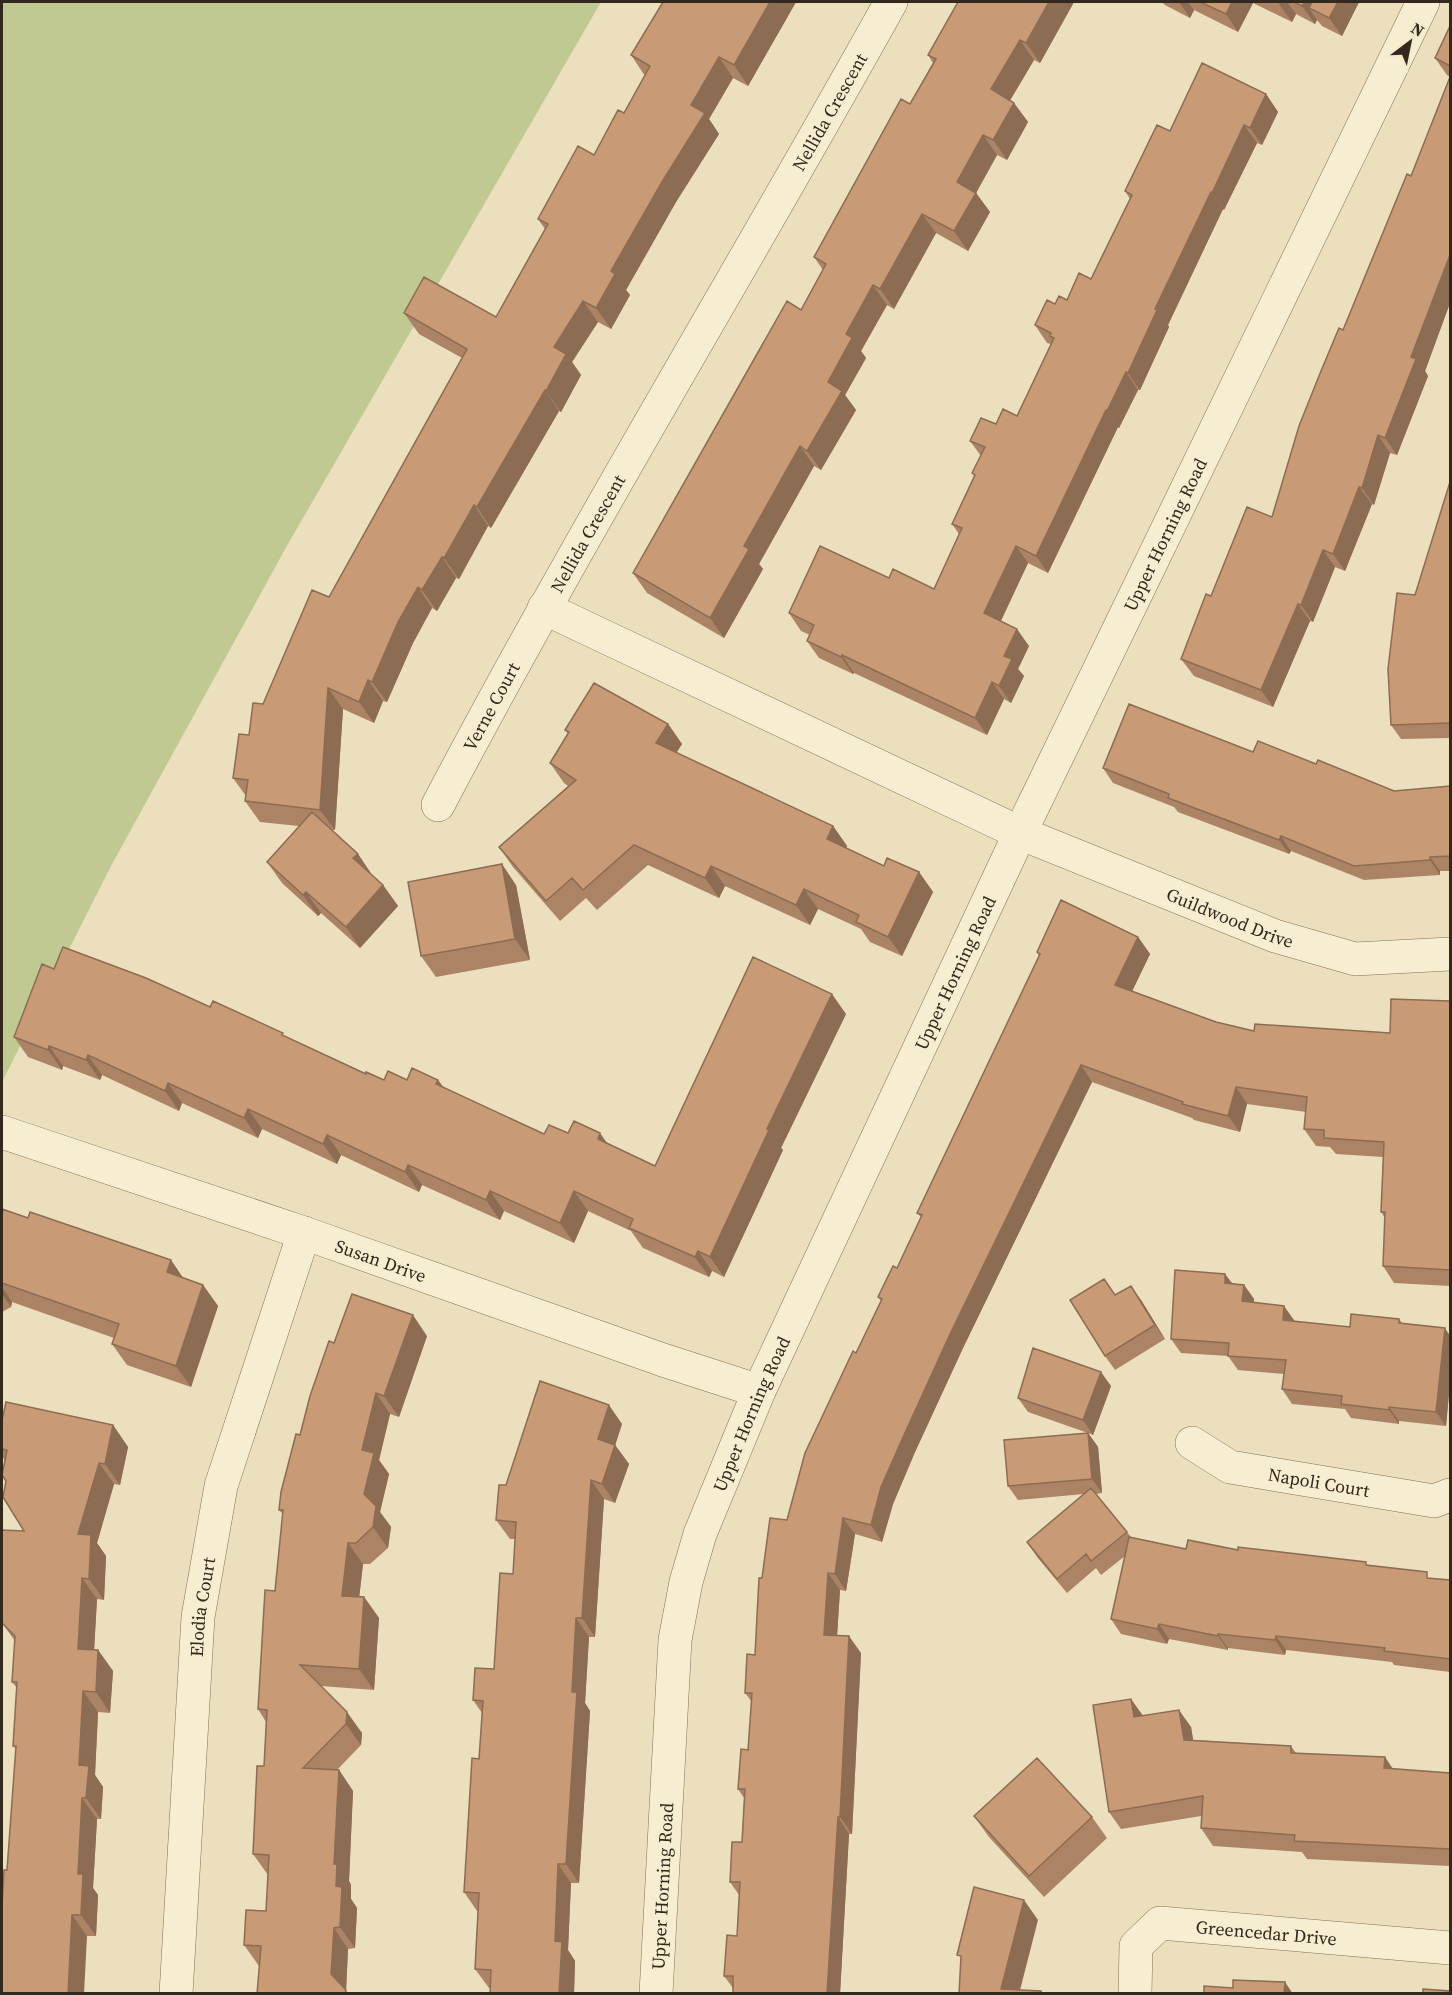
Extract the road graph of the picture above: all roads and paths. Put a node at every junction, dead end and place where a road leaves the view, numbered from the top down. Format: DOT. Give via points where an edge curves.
graph roads {
  1 [pos="891,2"];
  2 [pos="1423,2"];
  3 [pos="544,608"];
  4 [pos="438,805"];
  5 [pos="1020,833"];
  6 [pos="1450,954"];
  7 [pos="2,1132"];
  8 [pos="304,1233"];
  9 [pos="759,1391"];
  10 [pos="1192,1443"];
  11 [pos="1450,1495"];
  12 [pos="1450,1948"];
  13 [pos="176,1994"];
  14 [pos="656,1994"];
  15 [pos="1135,1994"];
  1 -- 3 [label="street, Nellida Crescent"];
  2 -- 5 [label="street, Upper Horning Road"];
  3 -- 4 [label="street, Verne Court"];
  3 -- 5 [label="street, Nellida Crescent"];
  5 -- 6 [label="street, Guildwood Drive" via="1275,936 1354,959"];
  5 -- 9 [label="street, Upper Horning Road"];
  7 -- 8 [label="street, Susan Drive"];
  8 -- 9 [label="street, Susan Drive"];
  8 -- 13 [label="street, Elodia Court" via="221,1486 198,1617"];
  9 -- 14 [label="street, Upper Horning Road" via="700,1534 675,1640"];
  10 -- 11 [label="street, Napoli Court" via="1230,1467 1434,1501"];
  12 -- 15 [label="street, Greencedar Drive" via="1160,1923 1136,1946"];
}
